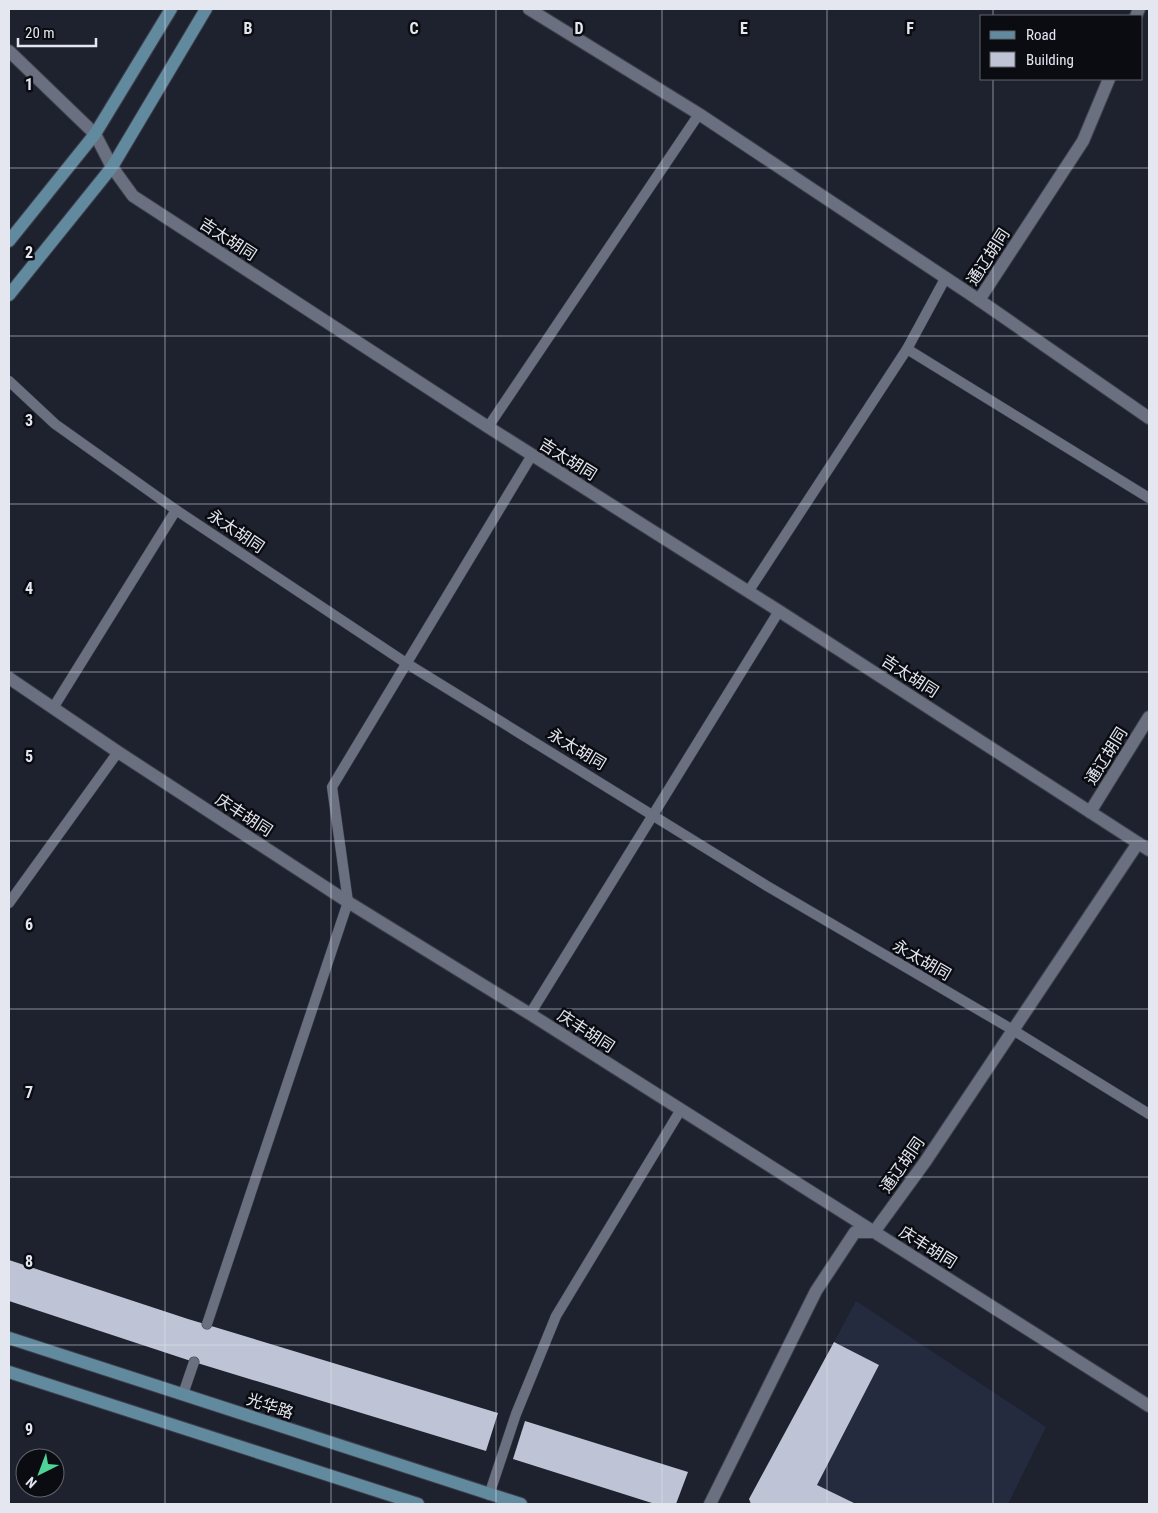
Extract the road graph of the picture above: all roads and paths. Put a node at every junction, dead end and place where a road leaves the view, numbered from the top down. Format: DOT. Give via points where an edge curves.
graph roads {
  1 [pos="171,9"];
  2 [pos="206,9"];
  3 [pos="530,9"];
  4 [pos="9,51"];
  5 [pos="1109,80"];
  6 [pos="699,114"];
  7 [pos="95,134"];
  8 [pos="112,167"];
  9 [pos="9,241"];
  10 [pos="946,277"];
  11 [pos="9,295"];
  12 [pos="980,300"];
  13 [pos="907,349"];
  14 [pos="9,381"];
  15 [pos="1149,418"];
  16 [pos="488,427"];
  17 [pos="532,455"];
  18 [pos="1149,498"];
  19 [pos="176,510"];
  20 [pos="748,592"];
  21 [pos="779,611"];
  22 [pos="406,663"];
  23 [pos="9,678"];
  24 [pos="53,708"];
  25 [pos="1149,717"];
  26 [pos="118,752"];
  27 [pos="1090,812"];
  28 [pos="654,814"];
  29 [pos="1144,847"];
  30 [pos="348,902"];
  31 [pos="9,904"];
  32 [pos="530,1014"];
  33 [pos="1013,1030"];
  34 [pos="680,1111"];
  35 [pos="1149,1114"];
  36 [pos="874,1232"];
  37 [pos="207,1324"];
  38 [pos="9,1338"];
  39 [pos="194,1362"];
  40 [pos="9,1372"];
  41 [pos="183,1394"];
  42 [pos="1148,1402"];
  43 [pos="489,1495"];
  44 [pos="418,1504"];
  45 [pos="521,1504"];
  46 [pos="710,1504"];
  1 -- 7 [label="main road"];
  2 -- 8 [label="main road"];
  3 -- 6 [label="street"];
  4 -- 7 [label="street, 吉太胡同"];
  5 -- 12 [label="street, 通辽胡同" via="1083,141"];
  6 -- 10 [label="street"];
  6 -- 16 [label="lane"];
  7 -- 8 [label="street, 吉太胡同"];
  7 -- 9 [label="main road"];
  8 -- 11 [label="main road"];
  8 -- 16 [label="street, 吉太胡同" via="133,196"];
  10 -- 12 [label="street"];
  10 -- 13 [label="lane"];
  12 -- 15 [label="street, 通辽胡同"];
  13 -- 18 [label="lane"];
  13 -- 20 [label="lane"];
  14 -- 19 [label="lane, 永太胡同" via="55,424"];
  16 -- 17 [label="street, 吉太胡同"];
  17 -- 20 [label="street, 吉太胡同"];
  17 -- 22 [label="lane"];
  19 -- 22 [label="lane, 永太胡同"];
  19 -- 24 [label="lane"];
  20 -- 21 [label="street, 吉太胡同"];
  21 -- 27 [label="street, 吉太胡同"];
  21 -- 28 [label="lane"];
  22 -- 28 [label="lane, 永太胡同"];
  22 -- 30 [label="lane" via="332,787"];
  23 -- 24 [label="street, 庆丰胡同"];
  24 -- 26 [label="street, 庆丰胡同"];
  25 -- 27 [label="street, 通辽胡同"];
  26 -- 30 [label="street, 庆丰胡同"];
  26 -- 31 [label="lane"];
  27 -- 29 [label="street, 吉太胡同"];
  28 -- 32 [label="lane"];
  28 -- 33 [label="lane, 永太胡同" via="767,886"];
  29 -- 33 [label="street, 通辽胡同"];
  30 -- 32 [label="street, 庆丰胡同"];
  30 -- 37 [label="lane"];
  32 -- 34 [label="street, 庆丰胡同"];
  33 -- 35 [label="lane, 永太胡同"];
  33 -- 36 [label="street, 通辽胡同"];
  34 -- 36 [label="street, 庆丰胡同"];
  34 -- 43 [label="lane" via="556,1316 516,1414"];
  36 -- 42 [label="street, 庆丰胡同"];
  36 -- 46 [label="street" via="855,1232 816,1291"];
  38 -- 41 [label="main road, 光华路"];
  39 -- 41 [label="lane"];
  40 -- 44 [label="main road"];
  41 -- 43 [label="main road, 光华路"];
  43 -- 45 [label="main road, 光华路"];
}
